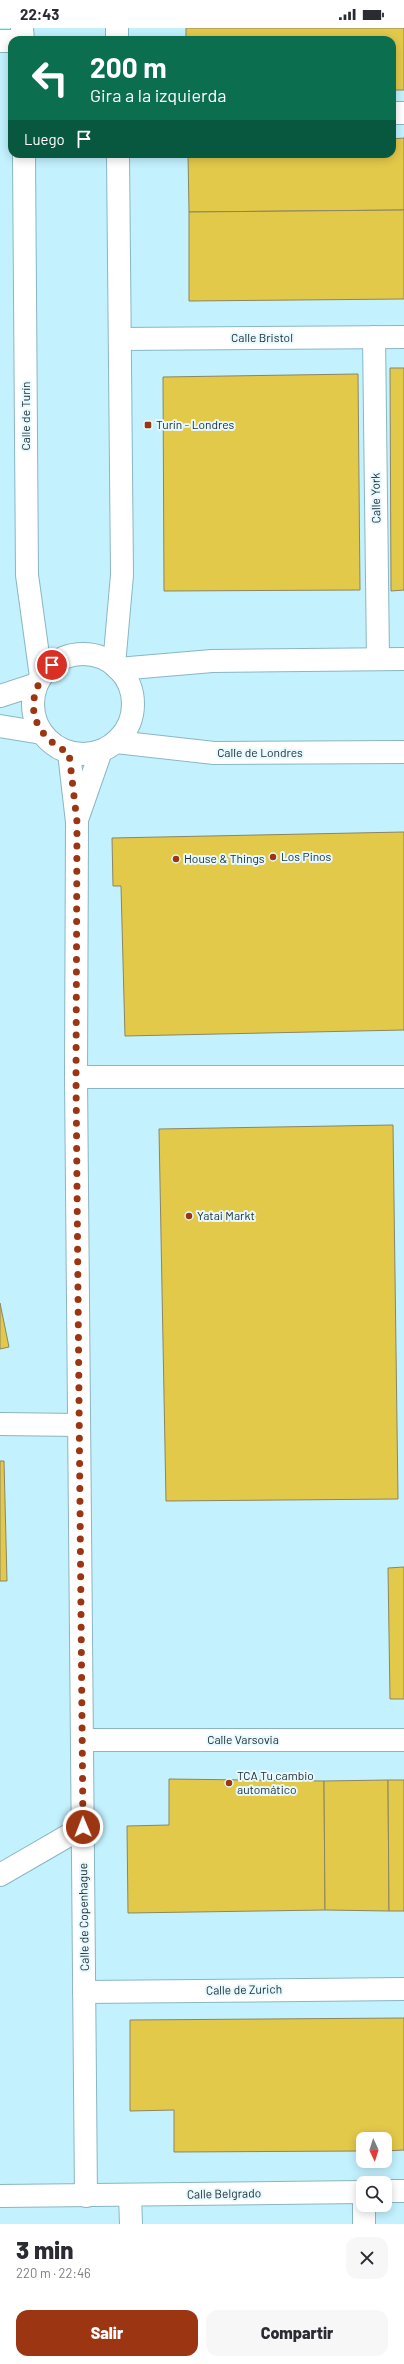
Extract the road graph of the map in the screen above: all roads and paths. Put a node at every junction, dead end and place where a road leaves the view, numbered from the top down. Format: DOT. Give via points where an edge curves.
graph roads {
  1 [pos="24,158"];
  2 [pos="118,158"];
  3 [pos="374,337"];
  4 [pos="404,337"];
  5 [pos="120,339"];
  6 [pos="378,659"];
  7 [pos="404,659"];
  8 [pos="116,667"];
  9 [pos="39,680"];
  10 [pos="0,696"];
  11 [pos="0,726"];
  12 [pos="42,733"];
  13 [pos="108,747"];
  14 [pos="404,752"];
  15 [pos="69,753"];
  16 [pos="77,822"];
  17 [pos="404,1077"];
  18 [pos="76,1078"];
  19 [pos="0,1424"];
  20 [pos="79,1425"];
  21 [pos="82,1740"];
  22 [pos="404,1740"];
  23 [pos="83,1827"];
  24 [pos="0,1875"];
  25 [pos="404,1989"];
  26 [pos="84,1992"];
  27 [pos="392,2191"];
  28 [pos="404,2191"];
  29 [pos="356,2192"];
  30 [pos="130,2195"];
  31 [pos="0,2196"];
  32 [pos="86,2196"];
  33 [pos="364,2212"];
  34 [pos="130,2224"];
  35 [pos="364,2224"];
  1 -- 9 [label="street, Calle de Turín" via="27,575"];
  2 -- 5 [label="street"];
  3 -- 4 [label="street, Calle Bristol"];
  3 -- 5 [label="street, Calle Bristol"];
  3 -- 6 [label="street, Calle York"];
  5 -- 8 [label="street" via="122,575"];
  6 -- 7 [label="street"];
  6 -- 8 [label="street" via="212,661"];
  8 -- 9 [label="street" via="99,658 83,654 67,657 52,665"];
  8 -- 13 [label="street" via="129,686 133,706 128,726"];
  9 -- 10 [label="street"];
  9 -- 12 [label="street" via="33,700 34,717"];
  11 -- 12 [label="street"];
  12 -- 15 [label="street" via="53,745"];
  13 -- 14 [label="street, Calle de Londres" via="214,753"];
  13 -- 15 [label="street" via="85,754"];
  13 -- 16 [label="street, Calle de Copenhague"];
  15 -- 16 [label="street, Calle de Copenhague"];
  16 -- 18 [label="street, Calle de Copenhague"];
  17 -- 18 [label="street"];
  18 -- 20 [label="street, Calle de Copenhague"];
  19 -- 20 [label="street"];
  20 -- 21 [label="street, Calle de Copenhague"];
  21 -- 22 [label="street, Calle Varsovia"];
  21 -- 23 [label="street, Calle de Copenhague"];
  23 -- 24 [label="street"];
  23 -- 26 [label="street, Calle de Copenhague"];
  25 -- 26 [label="street, Calle de Zurich"];
  26 -- 32 [label="street, Calle de Copenhague"];
  27 -- 28 [label="street"];
  29 -- 30 [label="street, Calle Belgrado"];
  30 -- 32 [label="street, Calle Belgrado"];
  30 -- 34 [label="street"];
  31 -- 32 [label="street, Calle Belgrado"];
  33 -- 35 [label="street"];
}
